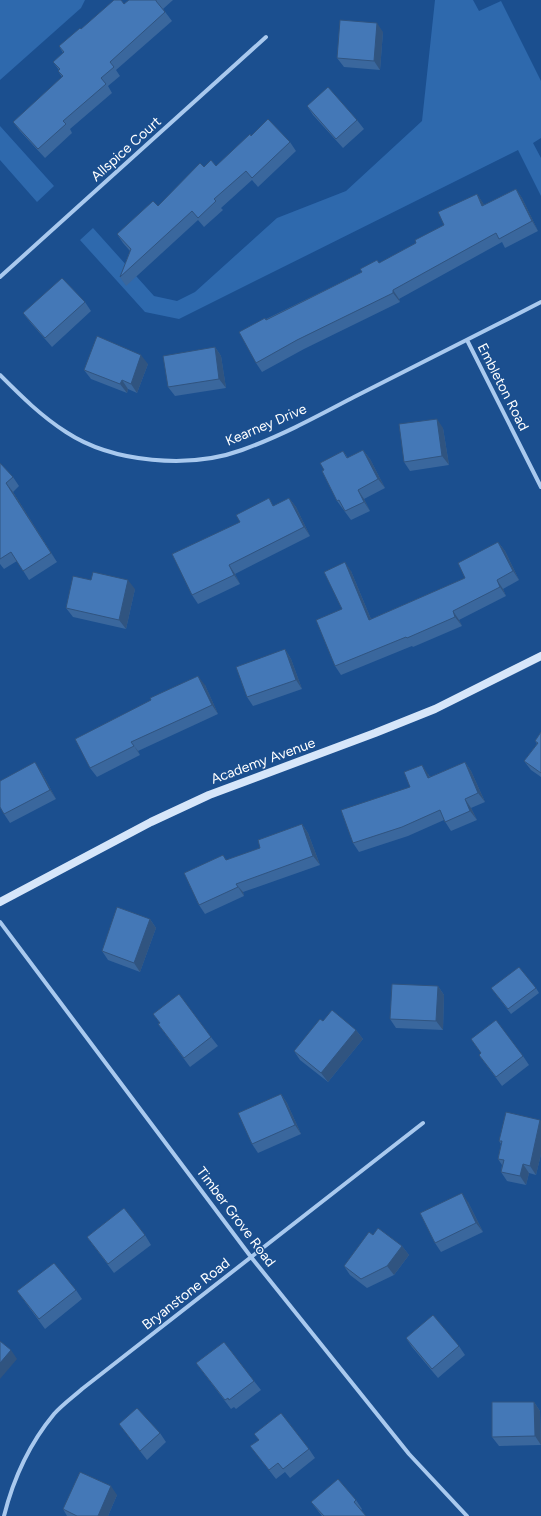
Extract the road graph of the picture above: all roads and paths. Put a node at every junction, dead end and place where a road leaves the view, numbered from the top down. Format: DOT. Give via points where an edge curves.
graph roads {
  1 [pos="266,37"];
  2 [pos="0,277"];
  3 [pos="541,302"];
  4 [pos="467,340"];
  5 [pos="0,375"];
  6 [pos="541,487"];
  7 [pos="541,656"];
  8 [pos="0,902"];
  9 [pos="0,922"];
  10 [pos="423,1123"];
  11 [pos="251,1257"];
  12 [pos="4,1516"];
  13 [pos="467,1516"];
  1 -- 2 [label="street, Allspice Court"];
  3 -- 4 [label="street, Kearney Drive"];
  4 -- 5 [label="street, Kearney Drive" via="289,430 241,451 205,460 133,458 96,447 67,433 36,410"];
  4 -- 6 [label="street, Embleton Road"];
  7 -- 8 [label="street, Academy Avenue" via="436,709 209,795 151,822"];
  9 -- 11 [label="street, Timber Grove Road"];
  10 -- 11 [label="street, Bryanstone Road"];
  11 -- 12 [label="street, Bryanstone Road" via="82,1389 55,1414 37,1438 23,1464"];
  11 -- 13 [label="street, Timber Grove Road" via="409,1454"];
}
